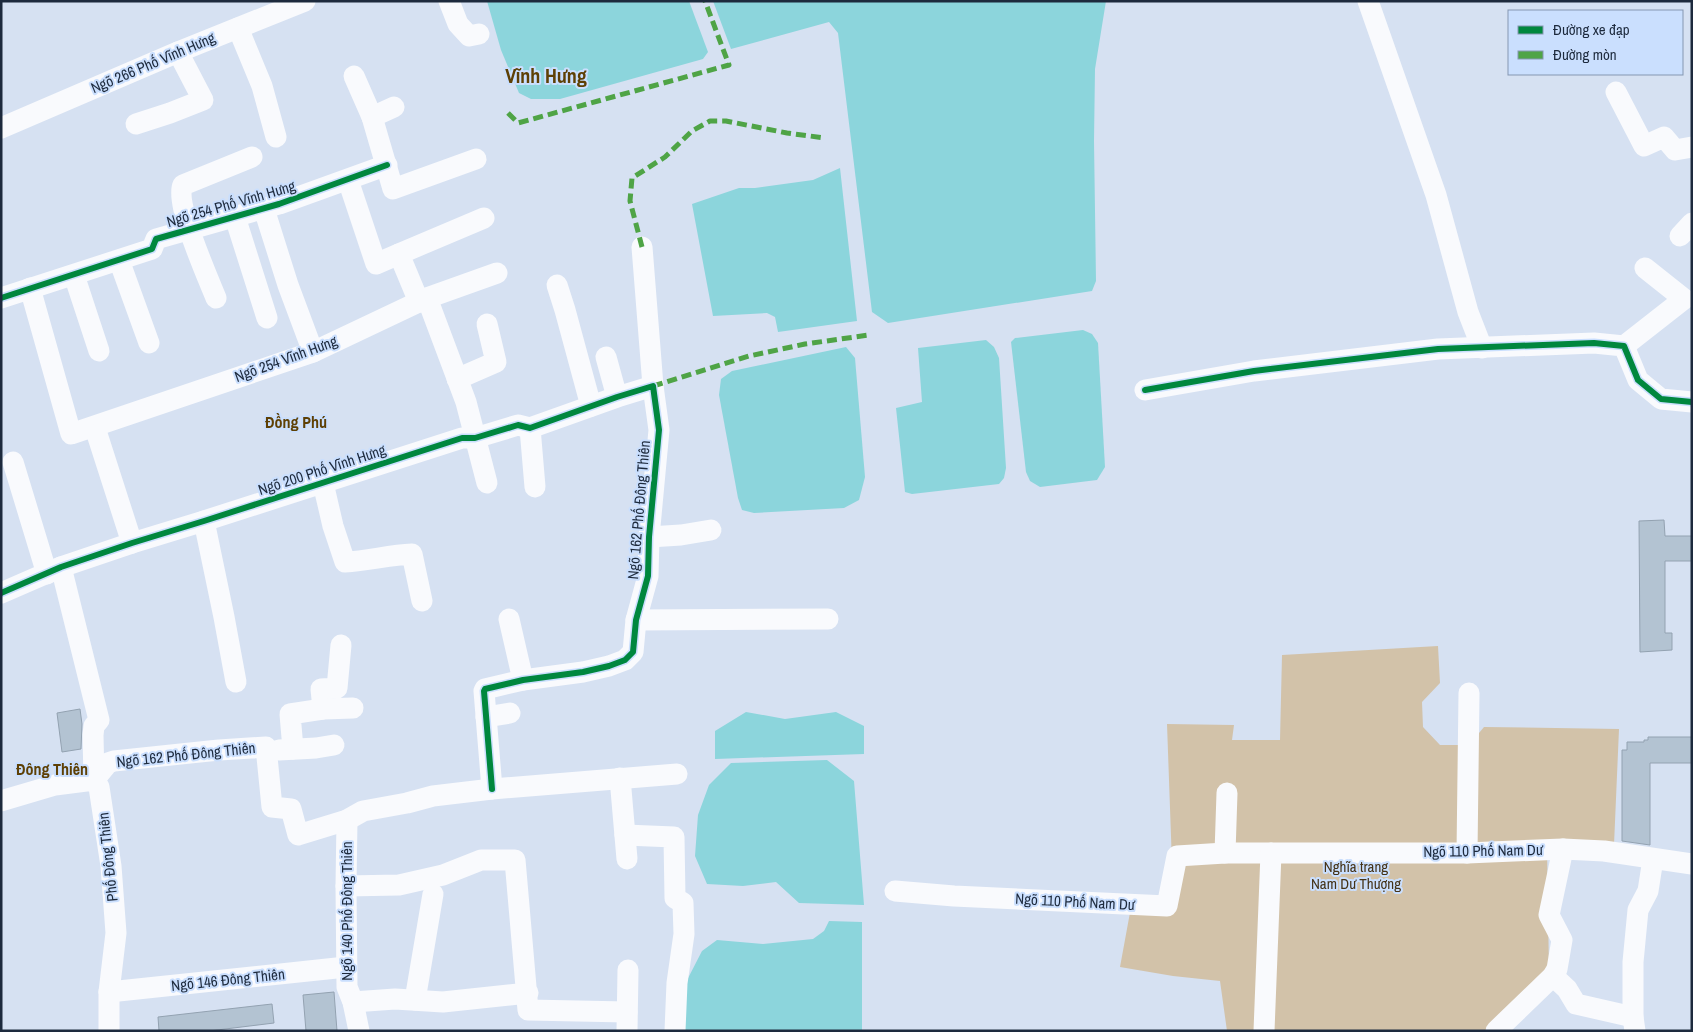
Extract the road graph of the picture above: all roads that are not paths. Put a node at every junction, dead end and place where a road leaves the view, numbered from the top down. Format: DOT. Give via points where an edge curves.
graph roads {
  1 [pos="305,1"];
  2 [pos="449,1"];
  3 [pos="1368,1"];
  4 [pos="238,28"];
  5 [pos="479,34"];
  6 [pos="178,52"];
  7 [pos="354,76"];
  8 [pos="1616,92"];
  9 [pos="394,107"];
  10 [pos="372,117"];
  11 [pos="136,124"];
  12 [pos="1,128"];
  13 [pos="276,137"];
  14 [pos="1692,147"];
  15 [pos="252,157"];
  16 [pos="476,159"];
  17 [pos="387,166"];
  18 [pos="348,180"];
  19 [pos="264,208"];
  20 [pos="235,217"];
  21 [pos="484,218"];
  22 [pos="189,229"];
  23 [pos="642,247"];
  24 [pos="400,254"];
  25 [pos="118,260"];
  26 [pos="1645,268"];
  27 [pos="498,273"];
  28 [pos="74,275"];
  29 [pos="557,284"];
  30 [pos="30,288"];
  31 [pos="1,298"];
  32 [pos="216,298"];
  33 [pos="423,300"];
  34 [pos="267,318"];
  35 [pos="487,324"];
  36 [pos="149,343"];
  37 [pos="1624,346"];
  38 [pos="1482,348"];
  39 [pos="100,351"];
  40 [pos="313,352"];
  41 [pos="606,358"];
  42 [pos="457,379"];
  43 [pos="653,386"];
  44 [pos="1146,390"];
  45 [pos="617,397"];
  46 [pos="1692,402"];
  47 [pos="591,406"];
  48 [pos="530,428"];
  49 [pos="97,434"];
  50 [pos="475,438"];
  51 [pos="14,462"];
  52 [pos="323,483"];
  53 [pos="487,484"];
  54 [pos="535,488"];
  55 [pos="204,522"];
  56 [pos="711,530"];
  57 [pos="649,537"];
  58 [pos="132,543"];
  59 [pos="54,570"];
  60 [pos="1,593"];
  61 [pos="422,601"];
  62 [pos="509,619"];
  63 [pos="828,619"];
  64 [pos="636,620"];
  65 [pos="341,645"];
  66 [pos="523,680"];
  67 [pos="236,682"];
  68 [pos="1469,693"];
  69 [pos="353,708"];
  70 [pos="322,709"];
  71 [pos="510,713"];
  72 [pos="486,717"];
  73 [pos="334,745"];
  74 [pos="293,749"];
  75 [pos="266,751"];
  76 [pos="677,774"];
  77 [pos="620,778"];
  78 [pos="94,780"];
  79 [pos="492,789"];
  80 [pos="1227,793"];
  81 [pos="1,801"];
  82 [pos="347,820"];
  83 [pos="625,835"];
  84 [pos="1563,849"];
  85 [pos="1224,853"];
  86 [pos="1467,853"];
  87 [pos="1271,854"];
  88 [pos="627,859"];
  89 [pos="1653,859"];
  90 [pos="1692,864"];
  91 [pos="346,886"];
  92 [pos="895,891"];
  93 [pos="433,894"];
  94 [pos="346,967"];
  95 [pos="628,970"];
  96 [pos="1553,976"];
  97 [pos="109,992"];
  98 [pos="528,993"];
  99 [pos="416,1000"];
  100 [pos="353,1002"];
  101 [pos="627,1021"];
  102 [pos="1634,1024"];
  103 [pos="109,1031"];
  104 [pos="359,1031"];
  105 [pos="675,1031"];
  106 [pos="1264,1031"];
  107 [pos="1496,1031"];
  1 -- 4 [label="street, Ngõ 266 Phố Vĩnh Hưng"];
  2 -- 5 [label="street" via="458,24 469,36"];
  3 -- 38 [label="street" via="1436,195 1468,312"];
  4 -- 6 [label="street, Ngõ 266 Phố Vĩnh Hưng"];
  4 -- 13 [label="street" via="262,86"];
  6 -- 11 [label="street" via="203,100"];
  6 -- 12 [label="street, Ngõ 266 Phố Vĩnh Hưng"];
  7 -- 10 [label="street"];
  8 -- 14 [label="street" via="1644,146 1664,137 1675,150"];
  9 -- 10 [label="street"];
  10 -- 17 [label="street"];
  15 -- 22 [label="street" via="183,185 181,202"];
  16 -- 17 [label="street" via="393,189"];
  17 -- 18 [label="street, Ngõ 254 Phố Vĩnh Hưng"];
  18 -- 19 [label="street, Ngõ 254 Phố Vĩnh Hưng"];
  18 -- 24 [label="street" via="376,264"];
  19 -- 20 [label="street, Ngõ 254 Phố Vĩnh Hưng"];
  19 -- 40 [label="street"];
  20 -- 22 [label="street, Ngõ 254 Phố Vĩnh Hưng"];
  20 -- 34 [label="street"];
  21 -- 24 [label="street"];
  22 -- 25 [label="street, Ngõ 254 Phố Vĩnh Hưng" via="156,239 152,248"];
  22 -- 32 [label="street"];
  23 -- 43 [label="street, Ngõ 162 Phố Đông Thiên"];
  24 -- 33 [label="street"];
  25 -- 28 [label="street, Ngõ 254 Phố Vĩnh Hưng"];
  25 -- 36 [label="street"];
  26 -- 37 [label="street" via="1684,299"];
  27 -- 33 [label="street, Ngõ 254 Vĩnh Hưng"];
  28 -- 30 [label="street, Ngõ 254 Phố Vĩnh Hưng"];
  28 -- 39 [label="street"];
  29 -- 47 [label="street"];
  30 -- 31 [label="street, Ngõ 254 Phố Vĩnh Hưng"];
  30 -- 40 [label="street, Ngõ 254 Vĩnh Hưng" via="71,434"];
  33 -- 40 [label="street, Ngõ 254 Vĩnh Hưng"];
  33 -- 42 [label="street"];
  35 -- 42 [label="street" via="496,362"];
  37 -- 38 [label="street" via="1594,342"];
  37 -- 46 [label="street" via="1638,380 1661,399"];
  38 -- 44 [label="street" via="1438,349 1254,371"];
  41 -- 45 [label="street"];
  42 -- 50 [label="street"];
  43 -- 45 [label="street, Ngõ 200 Phố Vĩnh Hưng"];
  43 -- 57 [label="street, Ngõ 162 Phố Đông Thiên" via="659,430"];
  45 -- 47 [label="street, Ngõ 200 Phố Vĩnh Hưng"];
  47 -- 48 [label="street, Ngõ 200 Phố Vĩnh Hưng"];
  48 -- 50 [label="street, Ngõ 200 Phố Vĩnh Hưng" via="518,425"];
  48 -- 54 [label="street"];
  49 -- 58 [label="street"];
  50 -- 52 [label="street, Ngõ 200 Phố Vĩnh Hưng" via="462,438"];
  50 -- 53 [label="street"];
  51 -- 59 [label="street, Phố Đông Thiên"];
  52 -- 55 [label="street, Ngõ 200 Phố Vĩnh Hưng"];
  52 -- 61 [label="street" via="345,562 412,554"];
  55 -- 58 [label="street, Ngõ 200 Phố Vĩnh Hưng"];
  55 -- 67 [label="street"];
  56 -- 57 [label="street"];
  57 -- 64 [label="street, Ngõ 162 Phố Đông Thiên" via="648,576"];
  58 -- 59 [label="street, Ngõ 200 Phố Vĩnh Hưng"];
  59 -- 60 [label="street, Ngõ 200 Phố Vĩnh Hưng"];
  59 -- 78 [label="street, Phố Đông Thiên" via="99,720 93,735"];
  62 -- 66 [label="street"];
  63 -- 64 [label="street"];
  64 -- 66 [label="street, Ngõ 162 Phố Đông Thiên" via="632,652 625,660 583,672"];
  65 -- 70 [label="street" via="337,688 321,689"];
  66 -- 72 [label="street, Ngõ 162 Phố Đông Thiên" via="484,691"];
  68 -- 86 [label="street"];
  69 -- 70 [label="street"];
  70 -- 74 [label="street" via="290,714"];
  71 -- 72 [label="street"];
  72 -- 79 [label="street, Ngõ 162 Phố Đông Thiên"];
  73 -- 74 [label="street"];
  74 -- 75 [label="street"];
  75 -- 78 [label="street, Ngõ 162 Phố Đông Thiên" via="266,747 228,749 114,761"];
  75 -- 82 [label="street, Ngõ 162 Phố Đông Thiên" via="272,807 290,809 298,835"];
  76 -- 77 [label="street"];
  77 -- 79 [label="street"];
  77 -- 83 [label="street"];
  78 -- 81 [label="street" via="55,785"];
  78 -- 97 [label="street, Phố Đông Thiên" via="101,792 116,933"];
  79 -- 82 [label="street, Ngõ 162 Phố Đông Thiên" via="434,796 363,811"];
  80 -- 85 [label="street"];
  82 -- 91 [label="street, Ngõ 140 Phố Đông Thiên"];
  83 -- 88 [label="street"];
  83 -- 105 [label="street" via="674,837 675,898 683,903 684,934"];
  84 -- 86 [label="street, Ngõ 110 Phố Nam Dư"];
  84 -- 89 [label="street, Ngõ 110 Phố Nam Dư" via="1604,851"];
  84 -- 96 [label="street" via="1549,915 1562,940"];
  85 -- 87 [label="street, Ngõ 110 Phố Nam Dư"];
  85 -- 92 [label="street, Ngõ 110 Phố Nam Dư" via="1177,856 1167,906"];
  86 -- 87 [label="street, Ngõ 110 Phố Nam Dư"];
  87 -- 106 [label="street"];
  89 -- 90 [label="street, Ngõ 110 Phố Nam Dư"];
  89 -- 102 [label="street" via="1648,891 1638,910 1633,962"];
  91 -- 94 [label="street, Ngõ 140 Phố Đông Thiên"];
  91 -- 98 [label="street" via="399,885 443,875 481,860 515,860"];
  93 -- 99 [label="street"];
  94 -- 97 [label="street, Ngõ 146 Đông Thiên"];
  94 -- 100 [label="street, Ngõ 140 Phố Đông Thiên" via="347,987"];
  95 -- 101 [label="street"];
  96 -- 102 [label="street" via="1567,988 1576,1004"];
  96 -- 107 [label="street"];
  97 -- 103 [label="street, Phố Đông Thiên"];
  98 -- 99 [label="street" via="443,1002"];
  98 -- 101 [label="street" via="528,1010"];
  99 -- 100 [label="street"];
  100 -- 104 [label="street, Ngõ 140 Phố Đông Thiên"];
}
